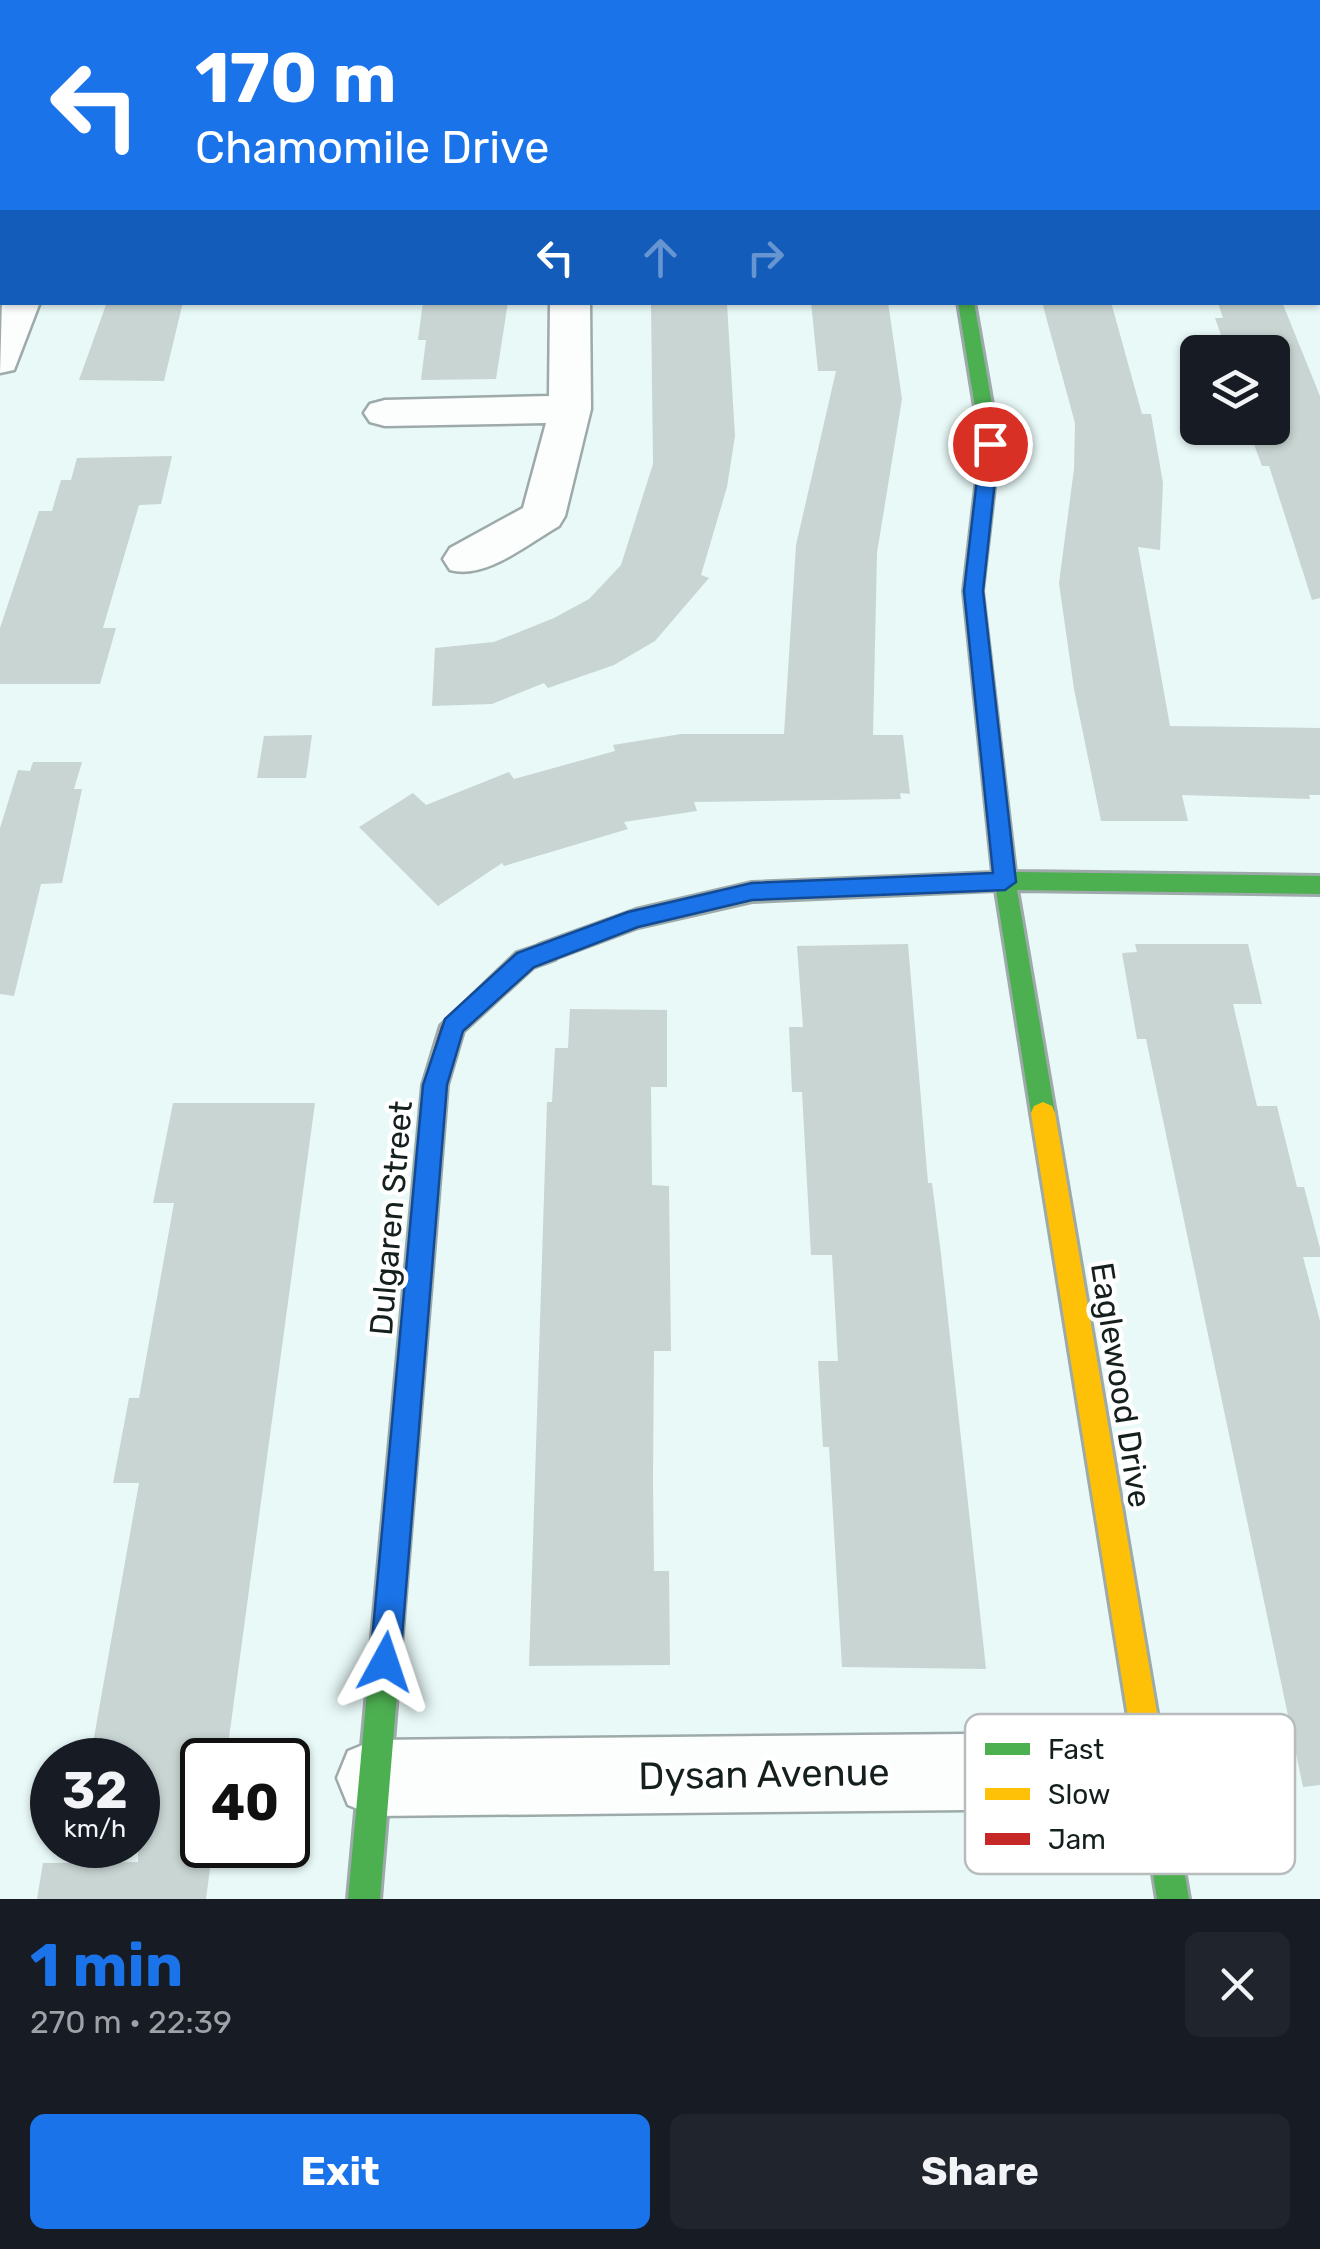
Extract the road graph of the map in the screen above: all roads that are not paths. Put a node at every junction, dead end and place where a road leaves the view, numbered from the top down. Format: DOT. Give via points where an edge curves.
graph roads {
  1 [pos="20,305"];
  2 [pos="570,305"];
  3 [pos="967,305"];
  4 [pos="0,361"];
  5 [pos="570,409"];
  6 [pos="385,412"];
  7 [pos="466,559"];
  8 [pos="1005,882"];
  9 [pos="1320,885"];
  10 [pos="1143,1714"];
  11 [pos="965,1772"];
  12 [pos="375,1778"];
  13 [pos="1169,1874"];
  14 [pos="364,1899"];
  15 [pos="1173,1899"];
  1 -- 4 [label="street"];
  2 -- 5 [label="street"];
  3 -- 8 [label="street, Eaglewood Drive" via="990,444 973,591"];
  5 -- 6 [label="street"];
  5 -- 7 [label="street" via="544,516"];
  8 -- 9 [label="street, Dulgaren Street"];
  8 -- 10 [label="street, Eaglewood Drive"];
  8 -- 12 [label="street, Dulgaren Street" via="752,892 636,919 526,960 453,1026 435,1085"];
  11 -- 12 [label="street, Dysan Avenue"];
  12 -- 14 [label="street, Dulgaren Street"];
  13 -- 15 [label="street, Eaglewood Drive"];
}
